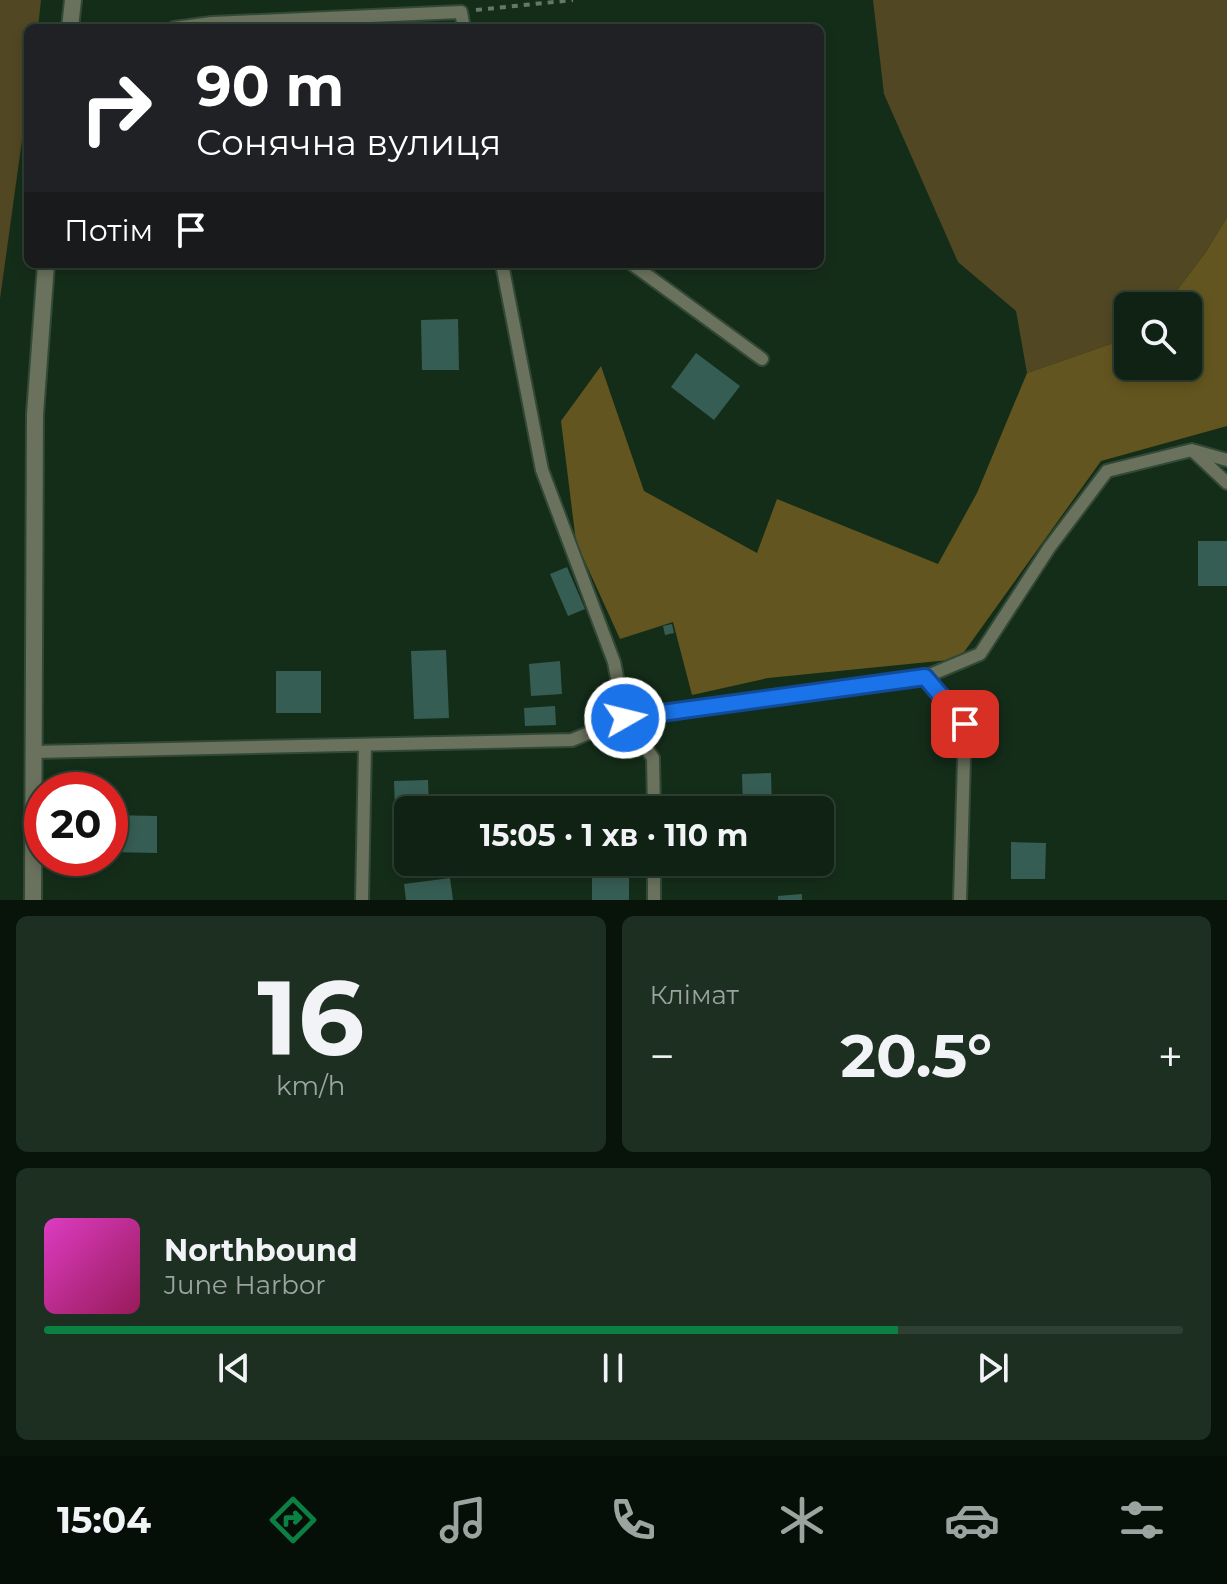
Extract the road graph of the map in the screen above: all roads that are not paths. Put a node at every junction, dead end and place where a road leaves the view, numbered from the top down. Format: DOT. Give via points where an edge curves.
graph roads {
  1 [pos="73,0"];
  2 [pos="70,24"];
  3 [pos="204,24"];
  4 [pos="463,24"];
  5 [pos="46,268"];
  6 [pos="503,268"];
  7 [pos="637,268"];
  8 [pos="762,359"];
  9 [pos="1192,450"];
  10 [pos="1227,460"];
  11 [pos="1227,483"];
  12 [pos="925,677"];
  13 [pos="625,718"];
  14 [pos="365,745"];
  15 [pos="34,752"];
  16 [pos="654,796"];
  17 [pos="654,876"];
  18 [pos="33,900"];
  19 [pos="362,900"];
  20 [pos="654,900"];
  21 [pos="960,900"];
  1 -- 2 [label="street"];
  3 -- 4 [label="lane" via="461,12"];
  5 -- 15 [label="street" via="35,414"];
  6 -- 13 [label="lane" via="542,470 614,662"];
  7 -- 8 [label="lane"];
  9 -- 10 [label="lane"];
  9 -- 11 [label="lane"];
  9 -- 12 [label="lane" via="1107,471 980,654"];
  12 -- 13 [label="lane"];
  12 -- 21 [label="lane" via="965,724"];
  13 -- 14 [label="lane" via="572,740"];
  13 -- 16 [label="lane" via="653,758"];
  14 -- 15 [label="lane"];
  14 -- 19 [label="lane"];
  15 -- 18 [label="street"];
  17 -- 20 [label="lane"];
}
